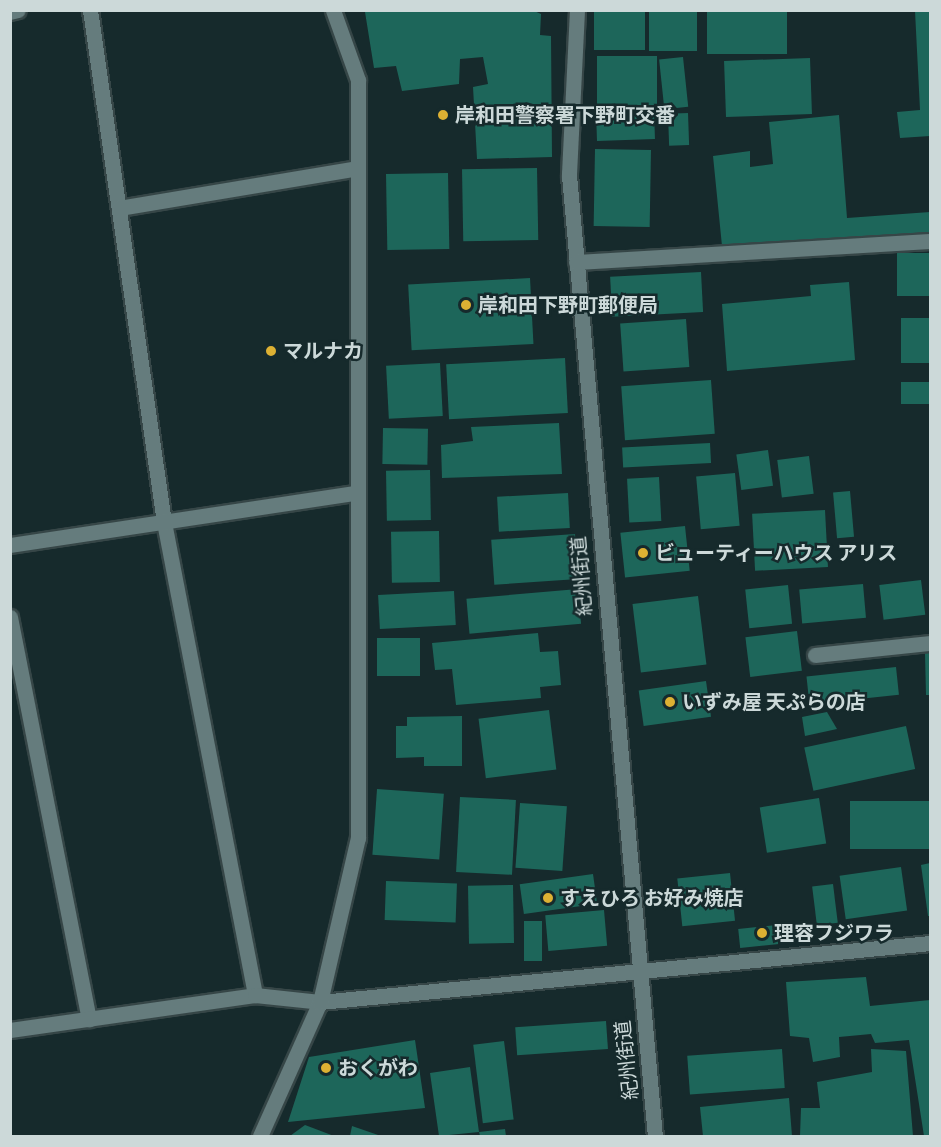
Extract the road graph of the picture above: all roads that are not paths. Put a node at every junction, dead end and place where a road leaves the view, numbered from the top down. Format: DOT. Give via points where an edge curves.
graph roads {
  1 [pos="18,10"];
  2 [pos="90,10"];
  3 [pos="333,10"];
  4 [pos="577,10"];
  5 [pos="10,12"];
  6 [pos="357,168"];
  7 [pos="119,208"];
  8 [pos="930,241"];
  9 [pos="576,262"];
  10 [pos="354,493"];
  11 [pos="164,522"];
  12 [pos="10,545"];
  13 [pos="10,617"];
  14 [pos="930,643"];
  15 [pos="815,656"];
  16 [pos="930,943"];
  17 [pos="639,972"];
  18 [pos="255,995"];
  19 [pos="320,1002"];
  20 [pos="89,1019"];
  21 [pos="10,1030"];
  22 [pos="260,1137"];
  23 [pos="655,1137"];
  1 -- 5 [label="street"];
  2 -- 7 [label="street"];
  3 -- 6 [label="street" via="358,80"];
  4 -- 9 [label="street, 紀州街道" via="569,175"];
  6 -- 7 [label="street"];
  6 -- 10 [label="street"];
  7 -- 11 [label="street"];
  8 -- 9 [label="street"];
  9 -- 17 [label="street, 紀州街道"];
  10 -- 11 [label="street"];
  10 -- 19 [label="street" via="358,838"];
  11 -- 12 [label="street"];
  11 -- 18 [label="street"];
  13 -- 20 [label="street"];
  14 -- 15 [label="street"];
  16 -- 17 [label="street"];
  17 -- 19 [label="street"];
  17 -- 23 [label="street, 紀州街道"];
  18 -- 19 [label="street"];
  18 -- 20 [label="street"];
  19 -- 22 [label="street"];
  20 -- 21 [label="street"];
}
